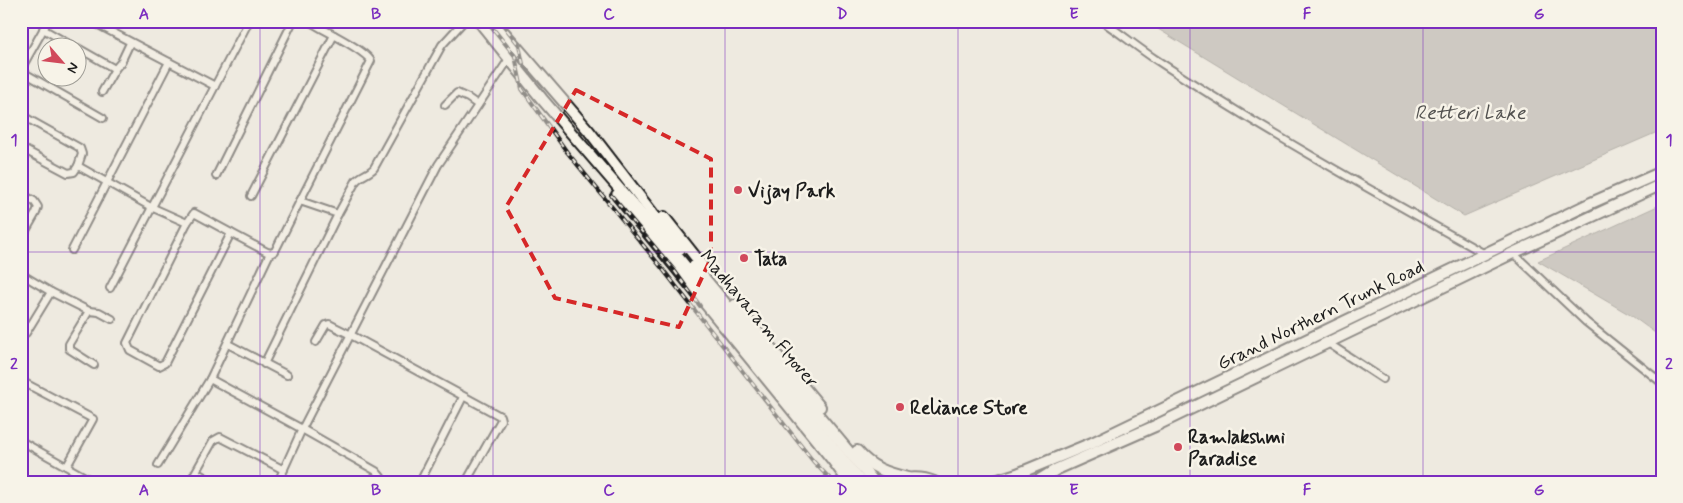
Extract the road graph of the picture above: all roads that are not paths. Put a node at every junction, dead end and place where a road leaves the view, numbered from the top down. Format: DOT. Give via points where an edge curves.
graph roads {
  1 [pos="48,21"];
  2 [pos="90,21"];
  3 [pos="249,21"];
  4 [pos="293,21"];
  5 [pos="308,21"];
  6 [pos="464,21"];
  7 [pos="479,21"];
  8 [pos="494,21"];
  9 [pos="1102,21"];
  10 [pos="43,30"];
  11 [pos="334,35"];
  12 [pos="58,38"];
  13 [pos="130,43"];
  14 [pos="88,54"];
  15 [pos="509,59"];
  16 [pos="169,62"];
  17 [pos="22,66"];
  18 [pos="115,69"];
  19 [pos="215,86"];
  20 [pos="102,92"];
  21 [pos="446,105"];
  22 [pos="478,105"];
  23 [pos="21,115"];
  24 [pos="102,118"];
  25 [pos="21,148"];
  26 [pos="78,166"];
  27 [pos="1662,172"];
  28 [pos="622,173"];
  29 [pos="608,175"];
  30 [pos="216,176"];
  31 [pos="107,183"];
  32 [pos="1662,184"];
  33 [pos="21,194"];
  34 [pos="251,196"];
  35 [pos="300,201"];
  36 [pos="151,207"];
  37 [pos="338,214"];
  38 [pos="187,223"];
  39 [pos="230,233"];
  40 [pos="21,239"];
  41 [pos="72,250"];
  42 [pos="270,253"];
  43 [pos="1513,253"];
  44 [pos="1485,254"];
  45 [pos="21,274"];
  46 [pos="110,288"];
  47 [pos="51,292"];
  48 [pos="90,311"];
  49 [pos="112,319"];
  50 [pos="26,333"];
  51 [pos="352,334"];
  52 [pos="316,342"];
  53 [pos="1328,343"];
  54 [pos="228,344"];
  55 [pos="264,364"];
  56 [pos="94,365"];
  57 [pos="287,376"];
  58 [pos="210,379"];
  59 [pos="1383,379"];
  60 [pos="21,381"];
  61 [pos="1662,383"];
  62 [pos="463,397"];
  63 [pos="302,429"];
  64 [pos="21,441"];
  65 [pos="158,465"];
  66 [pos="67,466"];
  67 [pos="284,470"];
  68 [pos="196,472"];
  69 [pos="908,478"];
  70 [pos="94,482"];
  71 [pos="190,482"];
  72 [pos="213,482"];
  73 [pos="278,482"];
  74 [pos="382,482"];
  75 [pos="420,482"];
  76 [pos="466,482"];
  77 [pos="849,482"];
  78 [pos="861,482"];
  79 [pos="874,482"];
  80 [pos="894,482"];
  81 [pos="934,482"];
  82 [pos="992,482"];
  83 [pos="1036,482"];
  1 -- 10 [label="street"];
  2 -- 13 [label="street"];
  3 -- 19 [label="street"];
  4 -- 30 [label="street"];
  5 -- 11 [label="street"];
  6 -- 37 [label="street" via="442,45 374,168 358,178"];
  7 -- 15 [label="main road"];
  8 -- 28 [label="main road" via="590,130"];
  9 -- 44 [label="street" via="1162,64"];
  10 -- 12 [label="street"];
  10 -- 17 [label="street"];
  11 -- 34 [label="street"];
  11 -- 35 [label="street" via="371,60"];
  13 -- 16 [label="street"];
  13 -- 18 [label="street"];
  14 -- 18 [label="street"];
  15 -- 22 [label="street"];
  15 -- 29 [label="main road"];
  16 -- 19 [label="street"];
  16 -- 31 [label="street"];
  17 -- 24 [label="street"];
  18 -- 20 [label="street"];
  19 -- 36 [label="street"];
  21 -- 22 [label="street" via="457,93"];
  22 -- 51 [label="street" via="438,165"];
  23 -- 26 [label="street" via="80,148 82,154"];
  25 -- 26 [label="street" via="68,173 74,172"];
  26 -- 31 [label="street"];
  27 -- 44 [label="main road, Grand Northern Trunk Road"];
  28 -- 69 [label="main road" via="630,174 863,458 880,470"];
  28 -- 79 [label="main road, Madhavaram Flyover" via="680,249"];
  29 -- 77 [label="main road" via="610,187"];
  29 -- 78 [label="main road, Madhavaram Flyover"];
  31 -- 36 [label="street"];
  31 -- 41 [label="street"];
  32 -- 43 [label="main road"];
  33 -- 40 [label="street" via="38,207"];
  35 -- 37 [label="street"];
  35 -- 42 [label="street" via="275,251"];
  36 -- 38 [label="street"];
  36 -- 46 [label="street"];
  37 -- 55 [label="street"];
  38 -- 39 [label="street" via="195,213"];
  38 -- 39 [label="street" via="127,343 130,350 159,366 165,363"];
  39 -- 42 [label="street"];
  42 -- 54 [label="street"];
  43 -- 53 [label="main road"];
  43 -- 61 [label="street" via="1586,322"];
  44 -- 82 [label="main road, Grand Northern Trunk Road" via="1092,443"];
  45 -- 47 [label="street"];
  47 -- 48 [label="street"];
  47 -- 50 [label="street"];
  48 -- 49 [label="street"];
  48 -- 56 [label="street" via="69,349"];
  51 -- 52 [label="street" via="329,324"];
  51 -- 62 [label="street"];
  51 -- 63 [label="street"];
  53 -- 59 [label="street"];
  53 -- 83 [label="main road"];
  54 -- 55 [label="street"];
  54 -- 58 [label="street"];
  55 -- 57 [label="street"];
  58 -- 63 [label="street"];
  58 -- 65 [label="street"];
  60 -- 66 [label="street" via="93,419"];
  62 -- 75 [label="street"];
  62 -- 76 [label="street" via="501,418"];
  63 -- 67 [label="street"];
  63 -- 74 [label="street" via="376,471"];
  64 -- 66 [label="street"];
  66 -- 70 [label="street"];
  67 -- 68 [label="street" via="220,437 213,440"];
  67 -- 73 [label="street"];
  68 -- 71 [label="street"];
  68 -- 72 [label="street"];
  69 -- 80 [label="main road"];
  69 -- 81 [label="main road"];
}
